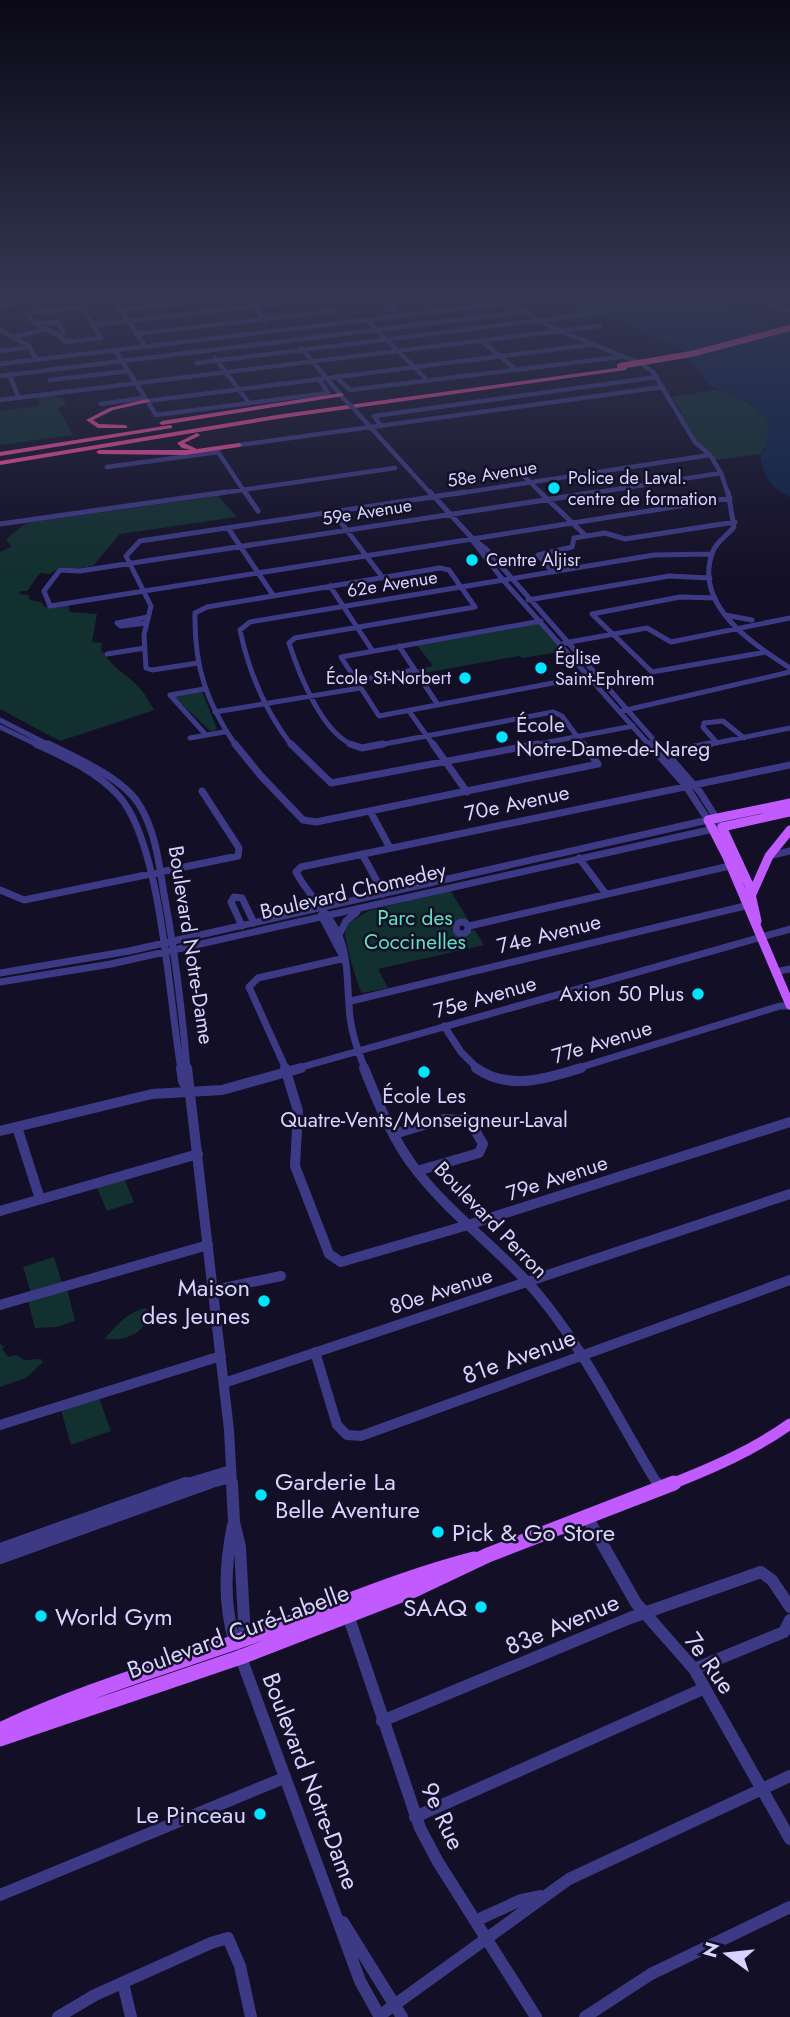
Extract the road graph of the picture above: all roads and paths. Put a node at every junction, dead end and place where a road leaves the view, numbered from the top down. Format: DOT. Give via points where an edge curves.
graph roads {
  1 [pos="16,390"];
  2 [pos="55,390"];
  3 [pos="93,390"];
  4 [pos="140,390"];
  5 [pos="238,390"];
  6 [pos="239,390"];
  7 [pos="327,390"];
  8 [pos="337,390"];
  9 [pos="417,390"];
  10 [pos="461,390"];
  11 [pos="562,390"];
  12 [pos="640,390"];
  13 [pos="665,390"];
  14 [pos="58,395"];
  15 [pos="341,395"];
  16 [pos="19,398"];
  17 [pos="0,400"];
  18 [pos="146,400"];
  19 [pos="329,400"];
  20 [pos="249,403"];
  21 [pos="101,404"];
  22 [pos="344,407"];
  23 [pos="365,421"];
  24 [pos="381,426"];
  25 [pos="138,427"];
  26 [pos="370,427"];
  27 [pos="228,428"];
  28 [pos="356,429"];
  29 [pos="239,445"];
  30 [pos="0,450"];
  31 [pos="90,452"];
  32 [pos="710,455"];
  33 [pos="0,466"];
  34 [pos="107,467"];
  35 [pos="395,468"];
  36 [pos="721,473"];
  37 [pos="524,475"];
  38 [pos="531,482"];
  39 [pos="244,489"];
  40 [pos="729,496"];
  41 [pos="434,497"];
  42 [pos="548,498"];
  43 [pos="258,511"];
  44 [pos="333,512"];
  45 [pos="449,514"];
  46 [pos="571,521"];
  47 [pos="735,522"];
  48 [pos="2,525"];
  49 [pos="228,528"];
  50 [pos="346,529"];
  51 [pos="586,536"];
  52 [pos="470,537"];
  53 [pos="239,546"];
  54 [pos="365,554"];
  55 [pos="712,554"];
  56 [pos="128,564"];
  57 [pos="257,571"];
  58 [pos="553,572"];
  59 [pos="383,578"];
  60 [pos="710,578"];
  61 [pos="511,579"];
  62 [pos="503,580"];
  63 [pos="330,586"];
  64 [pos="462,587"];
  65 [pos="143,589"];
  66 [pos="273,595"];
  67 [pos="715,598"];
  68 [pos="530,600"];
  69 [pos="522,601"];
  70 [pos="344,607"];
  71 [pos="725,615"];
  72 [pos="790,616"];
  73 [pos="752,620"];
  74 [pos="543,621"];
  75 [pos="731,623"];
  76 [pos="357,628"];
  77 [pos="737,629"];
  78 [pos="612,634"];
  79 [pos="567,643"];
  80 [pos="559,644"];
  81 [pos="399,646"];
  82 [pos="145,648"];
  83 [pos="372,650"];
  84 [pos="766,652"];
  85 [pos="107,654"];
  86 [pos="790,658"];
  87 [pos="779,661"];
  88 [pos="198,663"];
  89 [pos="413,670"];
  90 [pos="790,670"];
  91 [pos="596,675"];
  92 [pos="588,677"];
  93 [pos="358,684"];
  94 [pos="204,689"];
  95 [pos="310,696"];
  96 [pos="265,704"];
  97 [pos="438,705"];
  98 [pos="409,710"];
  99 [pos="623,711"];
  100 [pos="215,712"];
  101 [pos="0,720"];
  102 [pos="640,724"];
  103 [pos="631,726"];
  104 [pos="0,727"];
  105 [pos="790,728"];
  106 [pos="224,732"];
  107 [pos="205,734"];
  108 [pos="427,735"];
  109 [pos="579,737"];
  110 [pos="190,738"];
  111 [pos="744,738"];
  112 [pos="717,743"];
  113 [pos="665,753"];
  114 [pos="446,762"];
  115 [pos="790,765"];
  116 [pos="690,786"];
  117 [pos="202,791"];
  118 [pos="467,792"];
  119 [pos="790,803"];
  120 [pos="370,811"];
  121 [pos="790,812"];
  122 [pos="715,823"];
  123 [pos="790,830"];
  124 [pos="777,843"];
  125 [pos="390,848"];
  126 [pos="790,850"];
  127 [pos="362,854"];
  128 [pos="769,856"];
  129 [pos="579,858"];
  130 [pos="735,865"];
  131 [pos="161,873"];
  132 [pos="150,875"];
  133 [pos="0,890"];
  134 [pos="384,894"];
  135 [pos="606,894"];
  136 [pos="752,894"];
  137 [pos="310,897"];
  138 [pos="751,904"];
  139 [pos="318,908"];
  140 [pos="363,908"];
  141 [pos="324,917"];
  142 [pos="298,918"];
  143 [pos="254,923"];
  144 [pos="242,926"];
  145 [pos="469,926"];
  146 [pos="790,929"];
  147 [pos="335,934"];
  148 [pos="760,934"];
  149 [pos="174,946"];
  150 [pos="162,948"];
  151 [pos="345,958"];
  152 [pos="790,969"];
  153 [pos="0,972"];
  154 [pos="775,972"];
  155 [pos="0,982"];
  156 [pos="351,1000"];
  157 [pos="790,1006"];
  158 [pos="444,1026"];
  159 [pos="359,1051"];
  160 [pos="285,1071"];
  161 [pos="189,1092"];
  162 [pos="790,1122"];
  163 [pos="17,1127"];
  164 [pos="0,1131"];
  165 [pos="394,1134"];
  166 [pos="198,1154"];
  167 [pos="417,1171"];
  168 [pos="790,1194"];
  169 [pos="40,1199"];
  170 [pos="0,1211"];
  171 [pos="468,1225"];
  172 [pos="208,1245"];
  173 [pos="281,1276"];
  174 [pos="790,1280"];
  175 [pos="528,1282"];
  176 [pos="214,1290"];
  177 [pos="0,1305"];
  178 [pos="316,1352"];
  179 [pos="221,1356"];
  180 [pos="580,1356"];
  181 [pos="224,1383"];
  182 [pos="790,1424"];
  183 [pos="0,1425"];
  184 [pos="231,1474"];
  185 [pos="660,1488"];
  186 [pos="587,1517"];
  187 [pos="0,1549"];
  188 [pos="488,1555"];
  189 [pos="0,1558"];
  190 [pos="790,1607"];
  191 [pos="645,1613"];
  192 [pos="348,1615"];
  193 [pos="790,1620"];
  194 [pos="240,1641"];
  195 [pos="243,1660"];
  196 [pos="694,1669"];
  197 [pos="705,1688"];
  198 [pos="382,1721"];
  199 [pos="0,1730"];
  200 [pos="0,1739"];
  201 [pos="790,1776"];
  202 [pos="284,1778"];
  203 [pos="762,1790"];
  204 [pos="415,1817"];
  205 [pos="790,1839"];
  206 [pos="547,1894"];
  207 [pos="0,1895"];
  208 [pos="790,1907"];
  209 [pos="335,1911"];
  210 [pos="475,1922"];
  211 [pos="486,1938"];
  212 [pos="123,1983"];
  213 [pos="398,2011"];
  214 [pos="58,2017"];
  215 [pos="131,2017"];
  216 [pos="251,2017"];
  217 [pos="380,2017"];
  218 [pos="536,2017"];
  219 [pos="585,2017"];
  1 -- 16 [label="street"];
  2 -- 14 [label="street"];
  3 -- 14 [label="street"];
  4 -- 18 [label="street"];
  5 -- 18 [label="street"];
  6 -- 20 [label="street"];
  7 -- 20 [label="street"];
  8 -- 15 [label="street"];
  9 -- 19 [label="highway"];
  10 -- 22 [label="highway"];
  11 -- 24 [label="street" via="374,416"];
  12 -- 24 [label="street"];
  13 -- 32 [label="street" via="695,442"];
  14 -- 16 [label="street"];
  15 -- 19 [label="highway"];
  15 -- 23 [label="street, bridge"];
  16 -- 17 [label="street"];
  18 -- 20 [label="street" via="156,415"];
  18 -- 21 [label="street"];
  18 -- 25 [label="highway" via="111,408 89,420 101,427"];
  19 -- 25 [label="highway"];
  19 -- 30 [label="highway"];
  22 -- 27 [label="highway"];
  22 -- 33 [label="highway"];
  23 -- 26 [label="street"];
  23 -- 28 [label="street"];
  24 -- 26 [label="street"];
  25 -- 30 [label="highway"];
  26 -- 28 [label="street"];
  26 -- 41 [label="street"];
  27 -- 29 [label="highway" via="190,436 180,444 196,449"];
  27 -- 31 [label="highway"];
  28 -- 29 [label="street"];
  29 -- 31 [label="highway" via="189,453"];
  31 -- 33 [label="highway"];
  32 -- 36 [label="street"];
  32 -- 38 [label="street, 58e Avenue"];
  34 -- 39 [label="street" via="218,452"];
  35 -- 39 [label="street"];
  36 -- 40 [label="street"];
  36 -- 42 [label="street, 59e Avenue"];
  37 -- 38 [label="street"];
  38 -- 41 [label="street, 58e Avenue"];
  38 -- 42 [label="street"];
  39 -- 43 [label="street"];
  39 -- 48 [label="street"];
  40 -- 46 [label="street"];
  40 -- 47 [label="street"];
  41 -- 44 [label="street, 58e Avenue"];
  41 -- 45 [label="street"];
  42 -- 45 [label="street, 59e Avenue"];
  42 -- 46 [label="street"];
  44 -- 49 [label="street, 58e Avenue"];
  44 -- 50 [label="street"];
  45 -- 50 [label="street, 59e Avenue"];
  45 -- 52 [label="street"];
  46 -- 51 [label="street"];
  46 -- 52 [label="street"];
  47 -- 51 [label="street" via="625,539 605,533"];
  47 -- 55 [label="street"];
  49 -- 53 [label="street"];
  49 -- 56 [label="street, 58e Avenue" via="140,541 126,556"];
  50 -- 53 [label="street, 59e Avenue"];
  50 -- 54 [label="street"];
  51 -- 58 [label="street" via="574,538 572,547 539,553"];
  52 -- 54 [label="street"];
  52 -- 61 [label="street"];
  52 -- 62 [label="street"];
  53 -- 56 [label="street, 59e Avenue"];
  53 -- 57 [label="street"];
  54 -- 57 [label="street"];
  54 -- 59 [label="street"];
  55 -- 58 [label="street, 62e Avenue" via="654,555"];
  55 -- 60 [label="street"];
  56 -- 65 [label="street"];
  56 -- 65 [label="street, 59e Avenue" via="59,571 44,589 49,604"];
  57 -- 65 [label="street"];
  57 -- 66 [label="street"];
  58 -- 61 [label="street, 62e Avenue"];
  59 -- 63 [label="street"];
  59 -- 64 [label="street" via="446,568"];
  60 -- 67 [label="street"];
  60 -- 68 [label="street" via="669,576"];
  61 -- 62 [label="street, 62e Avenue"];
  61 -- 68 [label="street"];
  62 -- 64 [label="street, 62e Avenue"];
  62 -- 69 [label="street"];
  63 -- 66 [label="street"];
  63 -- 70 [label="street"];
  64 -- 70 [label="street, 62e Avenue"];
  64 -- 76 [label="street" via="475,607"];
  65 -- 82 [label="street" via="151,606"];
  66 -- 88 [label="street" via="194,613"];
  67 -- 71 [label="street"];
  67 -- 78 [label="street" via="680,597 592,614"];
  68 -- 69 [label="street"];
  68 -- 74 [label="street"];
  69 -- 74 [label="street"];
  70 -- 76 [label="street"];
  70 -- 96 [label="street, 62e Avenue" via="244,625 240,630 244,656"];
  71 -- 73 [label="street"];
  71 -- 75 [label="street"];
  72 -- 73 [label="street"];
  72 -- 77 [label="street"];
  73 -- 75 [label="street"];
  74 -- 79 [label="street"];
  74 -- 80 [label="street"];
  74 -- 81 [label="street"];
  75 -- 77 [label="street"];
  76 -- 83 [label="street"];
  76 -- 95 [label="street" via="291,640"];
  77 -- 78 [label="street" via="671,642 647,628"];
  77 -- 84 [label="street"];
  78 -- 79 [label="street"];
  78 -- 84 [label="street" via="652,672"];
  79 -- 80 [label="street"];
  79 -- 91 [label="street"];
  80 -- 92 [label="street"];
  81 -- 83 [label="street"];
  81 -- 89 [label="street"];
  82 -- 85 [label="street"];
  82 -- 88 [label="street" via="148,669"];
  83 -- 93 [label="street" via="341,657"];
  84 -- 87 [label="street"];
  86 -- 87 [label="street"];
  87 -- 90 [label="street"];
  88 -- 94 [label="street"];
  89 -- 93 [label="street"];
  89 -- 97 [label="street"];
  90 -- 99 [label="street"];
  91 -- 92 [label="street"];
  91 -- 99 [label="street"];
  92 -- 97 [label="street"];
  92 -- 99 [label="street"];
  93 -- 95 [label="street"];
  93 -- 98 [label="street" via="379,716"];
  94 -- 100 [label="street"];
  94 -- 107 [label="street" via="170,695"];
  95 -- 96 [label="street"];
  95 -- 108 [label="street" via="354,748"];
  96 -- 100 [label="street"];
  96 -- 114 [label="street" via="288,742 331,783"];
  97 -- 98 [label="street"];
  98 -- 108 [label="street"];
  99 -- 102 [label="street"];
  99 -- 103 [label="street"];
  100 -- 106 [label="street"];
  101 -- 131 [label="street, Boulevard Notre-Dame" via="93,767 128,792 148,823"];
  102 -- 103 [label="street"];
  102 -- 113 [label="street"];
  103 -- 109 [label="street"];
  103 -- 116 [label="street"];
  104 -- 132 [label="street, Boulevard Notre-Dame" via="86,771 117,794 137,823"];
  105 -- 111 [label="street"];
  106 -- 107 [label="street"];
  106 -- 120 [label="street" via="272,789 309,823"];
  107 -- 110 [label="street"];
  108 -- 109 [label="street" via="552,712 562,716"];
  108 -- 114 [label="street"];
  109 -- 114 [label="street"];
  109 -- 118 [label="street" via="598,764"];
  111 -- 112 [label="street"];
  111 -- 112 [label="street" via="723,720 704,723"];
  112 -- 113 [label="street"];
  113 -- 116 [label="street"];
  114 -- 118 [label="street"];
  115 -- 116 [label="street, 70e Avenue"];
  116 -- 122 [label="street"];
  116 -- 125 [label="street, 70e Avenue"];
  117 -- 131 [label="street" via="240,852"];
  118 -- 120 [label="street"];
  119 -- 122 [label="main road"];
  120 -- 125 [label="street"];
  121 -- 122 [label="main road"];
  122 -- 129 [label="street, Boulevard Chomedey"];
  122 -- 130 [label="main road"];
  122 -- 134 [label="street, Boulevard Chomedey"];
  123 -- 124 [label="main road"];
  124 -- 126 [label="street"];
  124 -- 128 [label="main road"];
  125 -- 127 [label="street, 70e Avenue"];
  126 -- 128 [label="street"];
  127 -- 134 [label="street"];
  127 -- 137 [label="street, 70e Avenue" via="299,869 297,875"];
  128 -- 136 [label="main road"];
  129 -- 135 [label="street"];
  129 -- 140 [label="street, Boulevard Chomedey"];
  130 -- 135 [label="street"];
  130 -- 136 [label="main road"];
  130 -- 138 [label="main road"];
  131 -- 132 [label="street"];
  131 -- 149 [label="street, Boulevard Notre-Dame"];
  132 -- 133 [label="street" via="24,900"];
  132 -- 150 [label="street, Boulevard Notre-Dame"];
  134 -- 139 [label="street, Boulevard Chomedey"];
  135 -- 145 [label="street"];
  136 -- 138 [label="main road"];
  137 -- 139 [label="street, 70e Avenue"];
  137 -- 142 [label="street"];
  138 -- 148 [label="main road"];
  138 -- 156 [label="street, 74e Avenue"];
  139 -- 141 [label="street, Boulevard Perron"];
  139 -- 142 [label="street, Boulevard Chomedey"];
  140 -- 141 [label="street, Boulevard Chomedey"];
  140 -- 147 [label="street"];
  141 -- 142 [label="street, Boulevard Chomedey"];
  141 -- 147 [label="street, Boulevard Perron"];
  142 -- 143 [label="street, Boulevard Chomedey"];
  142 -- 147 [label="street"];
  142 -- 149 [label="street, Boulevard Chomedey"];
  143 -- 144 [label="street, Boulevard Chomedey"];
  143 -- 144 [label="street" via="242,898 234,897 231,902"];
  144 -- 149 [label="street, Boulevard Chomedey"];
  146 -- 148 [label="street, 75e Avenue"];
  147 -- 151 [label="street, Boulevard Perron"];
  148 -- 154 [label="main road"];
  148 -- 158 [label="street, 75e Avenue"];
  149 -- 150 [label="street, Boulevard Chomedey"];
  149 -- 161 [label="street, Boulevard Notre-Dame"];
  150 -- 153 [label="street, Boulevard Chomedey"];
  150 -- 155 [label="street, Boulevard Chomedey" via="86,969"];
  150 -- 161 [label="street, Boulevard Notre-Dame" via="177,1053"];
  151 -- 156 [label="street, Boulevard Perron"];
  151 -- 160 [label="street" via="260,977 249,985"];
  152 -- 154 [label="street"];
  154 -- 157 [label="main road"];
  156 -- 159 [label="street, Boulevard Perron" via="351,1028"];
  157 -- 158 [label="street, 77e Avenue" via="516,1082 474,1067"];
  158 -- 159 [label="street, 75e Avenue"];
  159 -- 160 [label="street, 75e Avenue"];
  159 -- 165 [label="street, Boulevard Perron"];
  160 -- 161 [label="street, 75e Avenue" via="222,1090"];
  160 -- 171 [label="street, 79e Avenue" via="298,1109 295,1166 329,1254 350,1261"];
  161 -- 163 [label="street, 75e Avenue" via="152,1094"];
  161 -- 166 [label="street, Boulevard Notre-Dame"];
  162 -- 171 [label="street, 79e Avenue"];
  163 -- 164 [label="street, 75e Avenue"];
  163 -- 169 [label="street"];
  165 -- 167 [label="street, Boulevard Perron"];
  165 -- 167 [label="street" via="452,1117 470,1121 483,1144 479,1153"];
  166 -- 169 [label="street"];
  166 -- 172 [label="street, Boulevard Notre-Dame"];
  167 -- 171 [label="street, Boulevard Perron"];
  168 -- 175 [label="street, 80e Avenue"];
  169 -- 170 [label="street"];
  171 -- 175 [label="street, Boulevard Perron"];
  172 -- 176 [label="street, Boulevard Notre-Dame"];
  172 -- 177 [label="street"];
  173 -- 176 [label="street"];
  174 -- 180 [label="street, 81e Avenue"];
  175 -- 178 [label="street, 80e Avenue"];
  175 -- 180 [label="street, Boulevard Perron"];
  176 -- 179 [label="street, Boulevard Notre-Dame"];
  178 -- 180 [label="street, 81e Avenue" via="337,1425 347,1435 361,1436"];
  178 -- 181 [label="street, 80e Avenue"];
  179 -- 181 [label="street, Boulevard Notre-Dame"];
  179 -- 183 [label="street"];
  180 -- 185 [label="street, Boulevard Perron"];
  181 -- 184 [label="street, Boulevard Notre-Dame"];
  182 -- 185 [label="main road, Boulevard Curé-Labelle" via="739,1457"];
  184 -- 187 [label="street" via="211,1474"];
  184 -- 189 [label="street"];
  184 -- 194 [label="street, Boulevard Notre-Dame" via="234,1522 226,1571 230,1627"];
  185 -- 186 [label="main road, Boulevard Curé-Labelle"];
  186 -- 188 [label="main road, Boulevard Curé-Labelle"];
  186 -- 191 [label="street, 7e Rue"];
  188 -- 192 [label="main road, Boulevard Curé-Labelle" via="451,1575"];
  188 -- 194 [label="main road, Boulevard Curé-Labelle" via="446,1565"];
  190 -- 191 [label="street, 83e Avenue" via="761,1572"];
  191 -- 196 [label="street, 7e Rue"];
  191 -- 198 [label="street, 83e Avenue"];
  192 -- 195 [label="main road, Boulevard Curé-Labelle"];
  192 -- 198 [label="street, 9e Rue"];
  193 -- 196 [label="street" via="784,1632"];
  194 -- 195 [label="street, Boulevard Notre-Dame"];
  194 -- 199 [label="main road, Boulevard Curé-Labelle" via="91,1692"];
  195 -- 200 [label="main road, Boulevard Curé-Labelle"];
  195 -- 202 [label="street, Boulevard Notre-Dame"];
  196 -- 197 [label="street, 7e Rue"];
  197 -- 203 [label="street, 7e Rue"];
  197 -- 204 [label="street"];
  198 -- 204 [label="street, 9e Rue"];
  201 -- 203 [label="street"];
  202 -- 207 [label="street"];
  202 -- 209 [label="street, Boulevard Notre-Dame"];
  203 -- 205 [label="street, 7e Rue"];
  203 -- 206 [label="street" via="584,1871"];
  204 -- 210 [label="street, 9e Rue"];
  206 -- 210 [label="street" via="521,1900"];
  206 -- 211 [label="street"];
  208 -- 219 [label="street" via="651,1974"];
  209 -- 213 [label="street, Boulevard Notre-Dame"];
  209 -- 217 [label="street, Boulevard Notre-Dame" via="360,1981"];
  210 -- 211 [label="street, 9e Rue"];
  211 -- 213 [label="street"];
  211 -- 218 [label="street, 9e Rue"];
  212 -- 214 [label="street"];
  212 -- 215 [label="street"];
  212 -- 216 [label="street" via="228,1938 243,1973"];
  213 -- 217 [label="street"];
}
